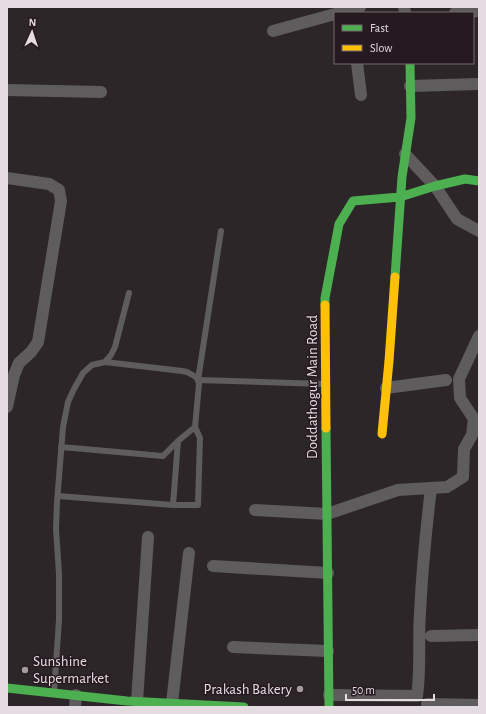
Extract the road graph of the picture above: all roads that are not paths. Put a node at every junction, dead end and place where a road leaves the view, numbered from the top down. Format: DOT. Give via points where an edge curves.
graph roads {
  1 [pos="354,10"];
  2 [pos="479,11"];
  3 [pos="343,12"];
  4 [pos="467,12"];
  5 [pos="334,14"];
  6 [pos="273,31"];
  7 [pos="357,64"];
  8 [pos="410,64"];
  9 [pos="479,84"];
  10 [pos="410,86"];
  11 [pos="7,90"];
  12 [pos="101,92"];
  13 [pos="361,95"];
  14 [pos="405,154"];
  15 [pos="7,178"];
  16 [pos="479,181"];
  17 [pos="435,186"];
  18 [pos="400,197"];
  19 [pos="221,231"];
  20 [pos="479,231"];
  21 [pos="129,293"];
  22 [pos="479,336"];
  23 [pos="105,362"];
  24 [pos="198,380"];
  25 [pos="446,380"];
  26 [pos="326,384"];
  27 [pos="386,388"];
  28 [pos="7,407"];
  29 [pos="195,427"];
  30 [pos="382,434"];
  31 [pos="178,441"];
  32 [pos="61,447"];
  33 [pos="431,488"];
  34 [pos="58,496"];
  35 [pos="173,505"];
  36 [pos="255,510"];
  37 [pos="327,514"];
  38 [pos="148,537"];
  39 [pos="189,554"];
  40 [pos="213,566"];
  41 [pos="328,573"];
  42 [pos="479,635"];
  43 [pos="432,636"];
  44 [pos="233,647"];
  45 [pos="328,651"];
  46 [pos="7,688"];
  47 [pos="54,692"];
  48 [pos="75,701"];
  49 [pos="329,701"];
  50 [pos="131,703"];
  51 [pos="179,704"];
  52 [pos="427,704"];
  53 [pos="479,705"];
  54 [pos="244,707"];
  1 -- 3 [label="street"];
  2 -- 4 [label="street"];
  5 -- 6 [label="street"];
  7 -- 13 [label="street"];
  8 -- 10 [label="street"];
  9 -- 10 [label="street"];
  10 -- 14 [label="street" via="411,118"];
  11 -- 12 [label="street"];
  14 -- 17 [label="street"];
  14 -- 18 [label="street"];
  15 -- 28 [label="street" via="49,184 60,190 61,201 38,342 19,363"];
  16 -- 17 [label="street, Doddathogur Main Road" via="465,179"];
  17 -- 18 [label="street, Doddathogur Main Road"];
  17 -- 20 [label="street" via="457,219"];
  18 -- 26 [label="street, Doddathogur Main Road" via="353,201 339,224 325,298"];
  18 -- 27 [label="street"];
  19 -- 24 [label="lane"];
  21 -- 23 [label="lane" via="115,347"];
  22 -- 33 [label="street" via="459,378 460,398 474,419 472,435 464,449 463,477 447,487"];
  23 -- 24 [label="lane" via="182,371"];
  23 -- 32 [label="lane" via="92,365 74,389 68,402"];
  24 -- 26 [label="lane"];
  24 -- 29 [label="lane"];
  25 -- 27 [label="street"];
  26 -- 37 [label="street, Doddathogur Main Road"];
  27 -- 30 [label="street"];
  29 -- 31 [label="lane"];
  29 -- 35 [label="lane" via="200,438 198,506"];
  31 -- 32 [label="lane" via="163,456"];
  31 -- 35 [label="lane"];
  32 -- 34 [label="lane"];
  33 -- 37 [label="street" via="398,490"];
  33 -- 49 [label="street" via="423,564 417,696"];
  34 -- 35 [label="lane"];
  34 -- 47 [label="lane" via="56,529 59,620"];
  36 -- 37 [label="street"];
  37 -- 41 [label="street, Doddathogur Main Road"];
  38 -- 50 [label="street"];
  39 -- 51 [label="street"];
  40 -- 41 [label="street"];
  41 -- 45 [label="street, Doddathogur Main Road"];
  42 -- 43 [label="street"];
  44 -- 45 [label="street"];
  45 -- 49 [label="street, Doddathogur Main Road"];
  46 -- 47 [label="street"];
  47 -- 48 [label="street"];
  48 -- 50 [label="street"];
  50 -- 51 [label="street"];
  51 -- 54 [label="street"];
  52 -- 53 [label="street"];
}
